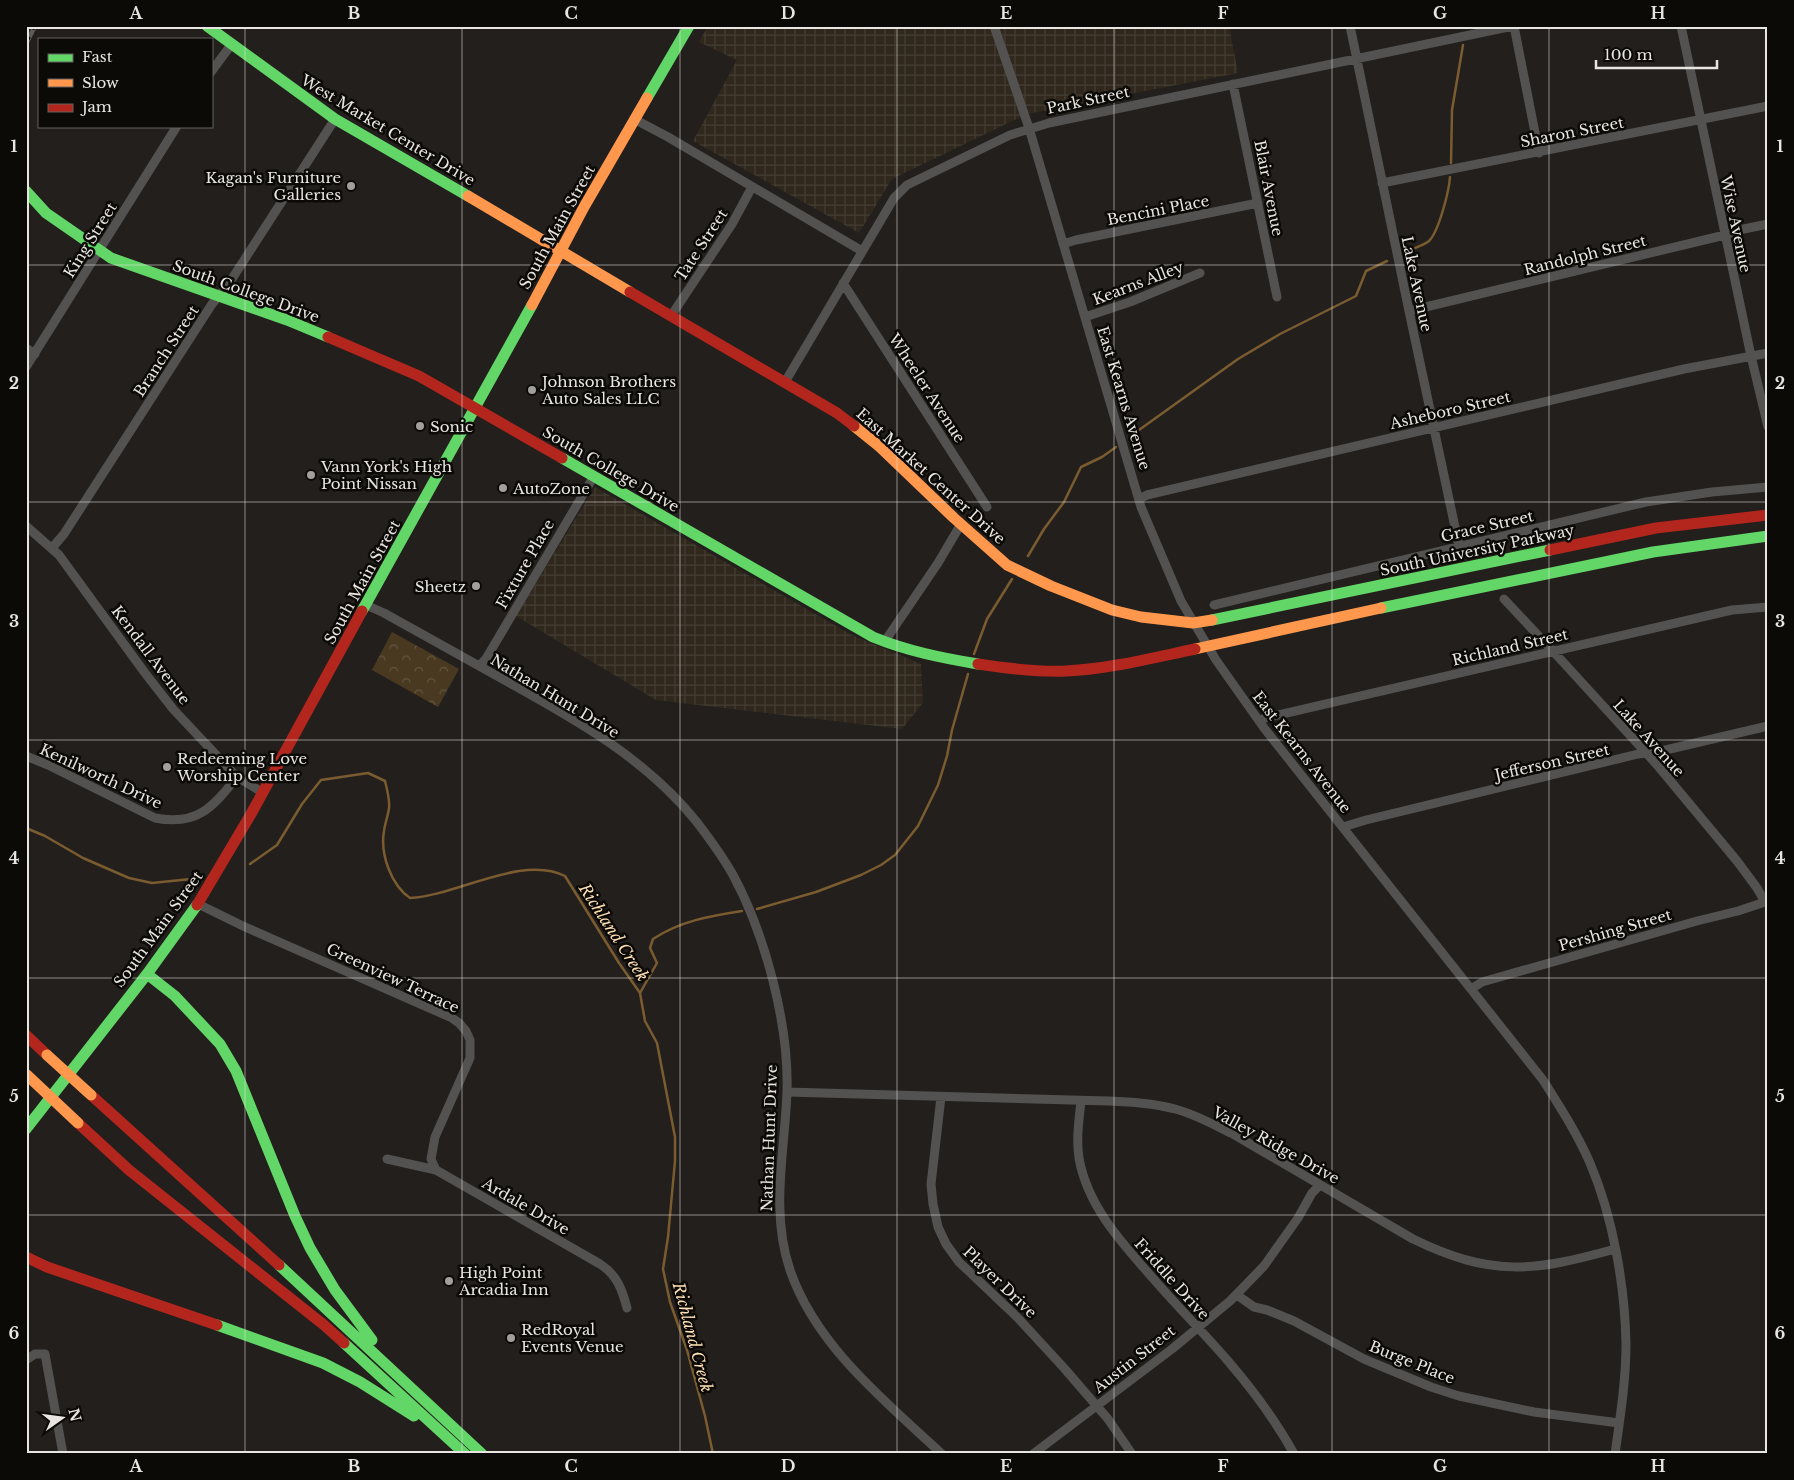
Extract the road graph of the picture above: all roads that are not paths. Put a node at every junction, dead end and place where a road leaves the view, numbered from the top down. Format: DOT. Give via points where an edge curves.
graph roads {
  1 [pos="207,26"];
  2 [pos="689,26"];
  3 [pos="994,26"];
  4 [pos="1350,26"];
  5 [pos="1514,26"];
  6 [pos="1681,26"];
  7 [pos="231,45"];
  8 [pos="1356,58"];
  9 [pos="212,71"];
  10 [pos="1233,84"];
  11 [pos="1768,106"];
  12 [pos="335,119"];
  13 [pos="634,119"];
  14 [pos="1700,120"];
  15 [pos="176,128"];
  16 [pos="1028,128"];
  17 [pos="1539,153"];
  18 [pos="1382,183"];
  19 [pos="752,187"];
  20 [pos="26,191"];
  21 [pos="1258,203"];
  22 [pos="1768,224"];
  23 [pos="1725,235"];
  24 [pos="1063,244"];
  25 [pos="98,251"];
  26 [pos="559,251"];
  27 [pos="862,251"];
  28 [pos="1200,273"];
  29 [pos="843,283"];
  30 [pos="218,297"];
  31 [pos="1276,297"];
  32 [pos="1409,312"];
  33 [pos="671,316"];
  34 [pos="1085,318"];
  35 [pos="26,348"];
  36 [pos="1768,353"];
  37 [pos="35,354"];
  38 [pos="1751,356"];
  39 [pos="26,367"];
  40 [pos="785,382"];
  41 [pos="475,409"];
  42 [pos="1768,426"];
  43 [pos="1434,428"];
  44 [pos="594,476"];
  45 [pos="1768,487"];
  46 [pos="1139,499"];
  47 [pos="987,507"];
  48 [pos="1768,515"];
  49 [pos="961,524"];
  50 [pos="26,526"];
  51 [pos="1768,536"];
  52 [pos="1460,546"];
  53 [pos="52,548"];
  54 [pos="1504,599"];
  55 [pos="366,605"];
  56 [pos="1214,605"];
  57 [pos="1768,606"];
  58 [pos="1193,623"];
  59 [pos="885,641"];
  60 [pos="1207,647"];
  61 [pos="1552,651"];
  62 [pos="480,666"];
  63 [pos="1259,721"];
  64 [pos="1768,726"];
  65 [pos="1644,753"];
  66 [pos="26,756"];
  67 [pos="237,778"];
  68 [pos="262,792"];
  69 [pos="1343,827"];
  70 [pos="1766,902"];
  71 [pos="198,904"];
  72 [pos="147,974"];
  73 [pos="1471,988"];
  74 [pos="26,1034"];
  75 [pos="27,1075"];
  76 [pos="787,1092"];
  77 [pos="941,1097"];
  78 [pos="1081,1101"];
  79 [pos="26,1129"];
  80 [pos="388,1159"];
  81 [pos="436,1170"];
  82 [pos="1320,1185"];
  83 [pos="1615,1249"];
  84 [pos="26,1257"];
  85 [pos="1237,1295"];
  86 [pos="627,1308"];
  87 [pos="1197,1328"];
  88 [pos="26,1360"];
  89 [pos="413,1388"];
  90 [pos="1096,1406"];
  91 [pos="1619,1423"];
  92 [pos="440,1432"];
  93 [pos="63,1454"];
  94 [pos="465,1454"];
  95 [pos="482,1454"];
  96 [pos="942,1454"];
  97 [pos="1033,1454"];
  98 [pos="1132,1454"];
  99 [pos="1294,1454"];
  100 [pos="1615,1454"];
  1 -- 7 [label="main road, West Market Center Drive"];
  2 -- 13 [label="main road, South Main Street"];
  3 -- 16 [label="street, East Kearns Avenue"];
  4 -- 8 [label="street, Lake Avenue"];
  5 -- 8 [label="street, Park Street"];
  5 -- 17 [label="street"];
  6 -- 14 [label="street, Wise Avenue"];
  7 -- 9 [label="street"];
  7 -- 12 [label="main road, West Market Center Drive"];
  8 -- 10 [label="street, Park Street"];
  8 -- 18 [label="street, Lake Avenue"];
  10 -- 16 [label="street, Park Street"];
  10 -- 21 [label="street, Blair Avenue"];
  11 -- 14 [label="street, Sharon Street"];
  12 -- 26 [label="main road, West Market Center Drive"];
  12 -- 30 [label="street, Branch Street"];
  13 -- 19 [label="street"];
  13 -- 26 [label="main road, South Main Street"];
  14 -- 17 [label="street, Sharon Street"];
  14 -- 23 [label="street, Wise Avenue"];
  15 -- 25 [label="street, King Street"];
  16 -- 24 [label="street, East Kearns Avenue"];
  16 -- 27 [label="street, Park Street" via="907,185 894,198"];
  17 -- 18 [label="street, Sharon Street"];
  18 -- 32 [label="street, Lake Avenue"];
  19 -- 27 [label="street"];
  19 -- 33 [label="street, Tate Street" via="732,224"];
  20 -- 25 [label="main road, South College Drive" via="46,213"];
  21 -- 24 [label="street, Bencini Place"];
  21 -- 31 [label="street, Blair Avenue"];
  22 -- 23 [label="street, Randolph Street"];
  23 -- 32 [label="street, Randolph Street"];
  23 -- 38 [label="street, Wise Avenue"];
  24 -- 34 [label="street, East Kearns Avenue"];
  25 -- 30 [label="main road, South College Drive"];
  25 -- 37 [label="street, King Street"];
  26 -- 33 [label="main road, East Market Center Drive"];
  26 -- 41 [label="main road, South Main Street"];
  27 -- 29 [label="street, Park Street"];
  28 -- 34 [label="street, Kearns Alley"];
  29 -- 40 [label="street, Park Street"];
  29 -- 47 [label="street, Wheeler Avenue"];
  30 -- 41 [label="main road, South College Drive" via="287,320 355,348 419,376"];
  30 -- 53 [label="street, Branch Street"];
  32 -- 43 [label="street, Lake Avenue"];
  33 -- 40 [label="main road, East Market Center Drive"];
  34 -- 46 [label="street, East Kearns Avenue"];
  35 -- 37 [label="street"];
  36 -- 38 [label="street, Asheboro Street"];
  37 -- 39 [label="street, King Street"];
  38 -- 42 [label="street, Wise Avenue"];
  38 -- 43 [label="street, Asheboro Street"];
  40 -- 49 [label="main road, East Market Center Drive" via="837,413 880,448"];
  41 -- 44 [label="main road, South College Drive"];
  41 -- 55 [label="main road, South Main Street"];
  43 -- 46 [label="street, Asheboro Street"];
  43 -- 52 [label="street, Lake Avenue"];
  44 -- 59 [label="main road, South College Drive"];
  44 -- 62 [label="street, Fixture Place"];
  45 -- 52 [label="street, Grace Street" via="1655,501"];
  46 -- 58 [label="street, East Kearns Avenue"];
  48 -- 58 [label="main road, South University Parkway" via="1656,528"];
  49 -- 58 [label="main road, East Market Center Drive" via="1008,565 1051,586 1112,610"];
  49 -- 59 [label="street"];
  50 -- 53 [label="street, Kendall Avenue"];
  51 -- 60 [label="main road" via="1654,552"];
  52 -- 56 [label="street, Grace Street"];
  53 -- 67 [label="street, Kendall Avenue" via="173,709"];
  54 -- 61 [label="street, Lake Avenue"];
  55 -- 62 [label="street, Nathan Hunt Drive"];
  55 -- 68 [label="main road, South Main Street"];
  57 -- 61 [label="street, Richland Street" via="1732,610"];
  58 -- 60 [label="street, East Kearns Avenue"];
  59 -- 60 [label="main road, South College Drive" via="936,657 996,668 1065,671 1110,666"];
  60 -- 63 [label="street, East Kearns Avenue"];
  61 -- 63 [label="street, Richland Street"];
  61 -- 65 [label="street, Lake Avenue"];
  62 -- 76 [label="street, Nathan Hunt Drive" via="596,733 640,765 673,795 701,828 732,874 754,923 782,1028"];
  63 -- 69 [label="street, East Kearns Avenue"];
  64 -- 65 [label="street, Jefferson Street"];
  65 -- 69 [label="street, Jefferson Street"];
  65 -- 70 [label="street, Lake Avenue" via="1737,861"];
  66 -- 67 [label="street, Kenilworth Drive" via="154,818 168,821 197,817 210,808"];
  67 -- 68 [label="street, Kendall Avenue"];
  68 -- 71 [label="main road, South Main Street"];
  69 -- 73 [label="street, East Kearns Avenue"];
  70 -- 73 [label="street, Pershing Street" via="1482,982"];
  71 -- 72 [label="main road, South Main Street"];
  71 -- 81 [label="street, Greenview Terrace" via="459,1023 470,1040 470,1058 434,1137 431,1159"];
  72 -- 79 [label="main road, South Main Street"];
  72 -- 89 [label="main road" via="175,996 220,1044 236,1071 310,1248 360,1325 376,1346 398,1366"];
  73 -- 83 [label="street, East Kearns Avenue" via="1543,1080 1572,1126 1597,1183"];
  74 -- 89 [label="main road, bridge"];
  75 -- 92 [label="main road, bridge" via="129,1170 324,1325"];
  76 -- 77 [label="street, Valley Ridge Drive"];
  76 -- 96 [label="street, Nathan Hunt Drive" via="779,1200 790,1272 828,1339 883,1399"];
  77 -- 78 [label="street, Valley Ridge Drive"];
  77 -- 90 [label="street, Player Drive" via="931,1184 938,1227 946,1244 959,1262 1044,1345"];
  78 -- 82 [label="street, Valley Ridge Drive" via="1131,1102 1174,1109 1232,1134"];
  78 -- 87 [label="street, Friddle Drive" via="1080,1158 1100,1212 1122,1243"];
  80 -- 81 [label="street, Ardale Drive"];
  81 -- 86 [label="street, Ardale Drive" via="607,1268 620,1285"];
  82 -- 83 [label="street, Valley Ridge Drive" via="1413,1239 1442,1253 1483,1264 1542,1266"];
  82 -- 85 [label="street, Austin Street" via="1264,1266"];
  83 -- 91 [label="street, East Kearns Avenue" via="1626,1346"];
  84 -- 92 [label="main road" via="323,1363"];
  85 -- 87 [label="street, Austin Street"];
  85 -- 91 [label="street, Burge Place" via="1364,1359 1430,1387 1534,1412"];
  87 -- 90 [label="street, Austin Street"];
  87 -- 99 [label="street, Friddle Drive" via="1228,1361 1265,1409"];
  88 -- 93 [label="street" via="35,1354 45,1354"];
  89 -- 95 [label="main road"];
  90 -- 97 [label="street, Austin Street"];
  90 -- 98 [label="street, Player Drive"];
  91 -- 100 [label="street, East Kearns Avenue"];
  92 -- 94 [label="main road"];
}
